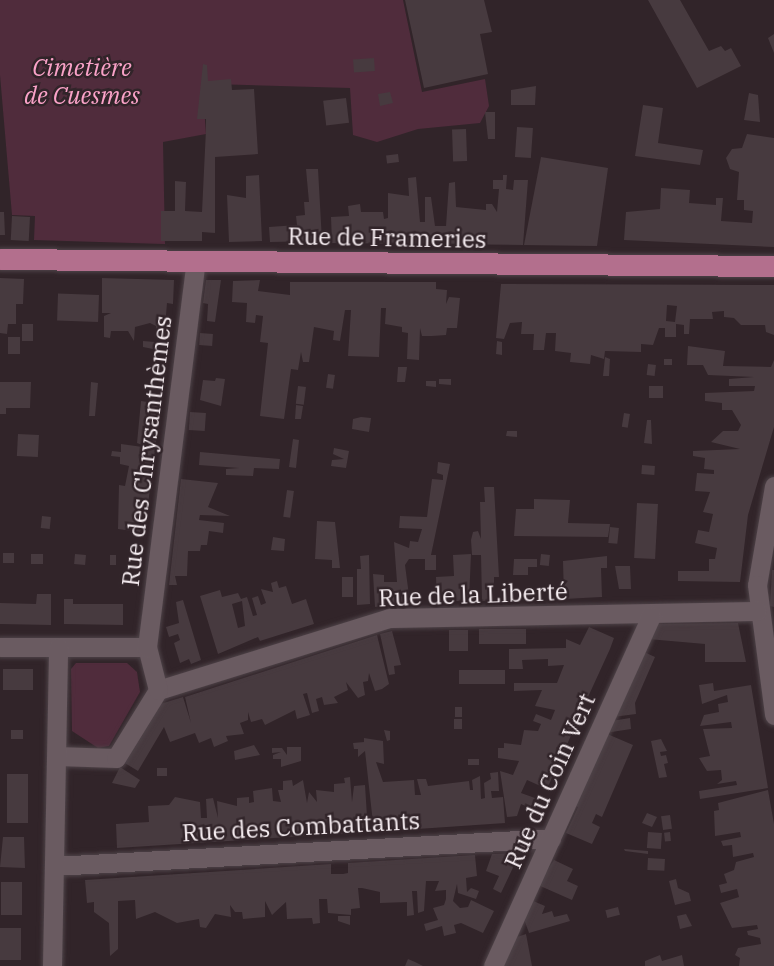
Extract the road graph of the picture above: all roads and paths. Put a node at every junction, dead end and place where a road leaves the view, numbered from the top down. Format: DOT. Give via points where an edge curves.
graph roads {
  1 [pos="0,259"];
  2 [pos="196,261"];
  3 [pos="774,266"];
  4 [pos="774,486"];
  5 [pos="757,611"];
  6 [pos="650,616"];
  7 [pos="0,647"];
  8 [pos="58,647"];
  9 [pos="147,647"];
  10 [pos="159,690"];
  11 [pos="774,715"];
  12 [pos="57,756"];
  13 [pos="551,838"];
  14 [pos="54,866"];
  15 [pos="52,966"];
  16 [pos="494,966"];
  1 -- 2 [label="main road, Rue de Frameries"];
  2 -- 3 [label="main road, Rue de Frameries"];
  2 -- 9 [label="street, Rue des Chrysanthèmes"];
  4 -- 5 [label="street" via="759,557"];
  5 -- 6 [label="street, Rue de la Liberté"];
  5 -- 11 [label="street"];
  6 -- 10 [label="street, Rue de la Liberté" via="389,618"];
  6 -- 13 [label="street, Rue du Coin Vert"];
  7 -- 8 [label="street"];
  8 -- 9 [label="street"];
  8 -- 12 [label="street"];
  9 -- 10 [label="street, Rue des Chrysanthèmes"];
  10 -- 12 [label="street" via="116,758"];
  12 -- 14 [label="street"];
  13 -- 14 [label="street, Rue des Combattants"];
  13 -- 16 [label="street, Rue du Coin Vert"];
  14 -- 15 [label="street"];
}
